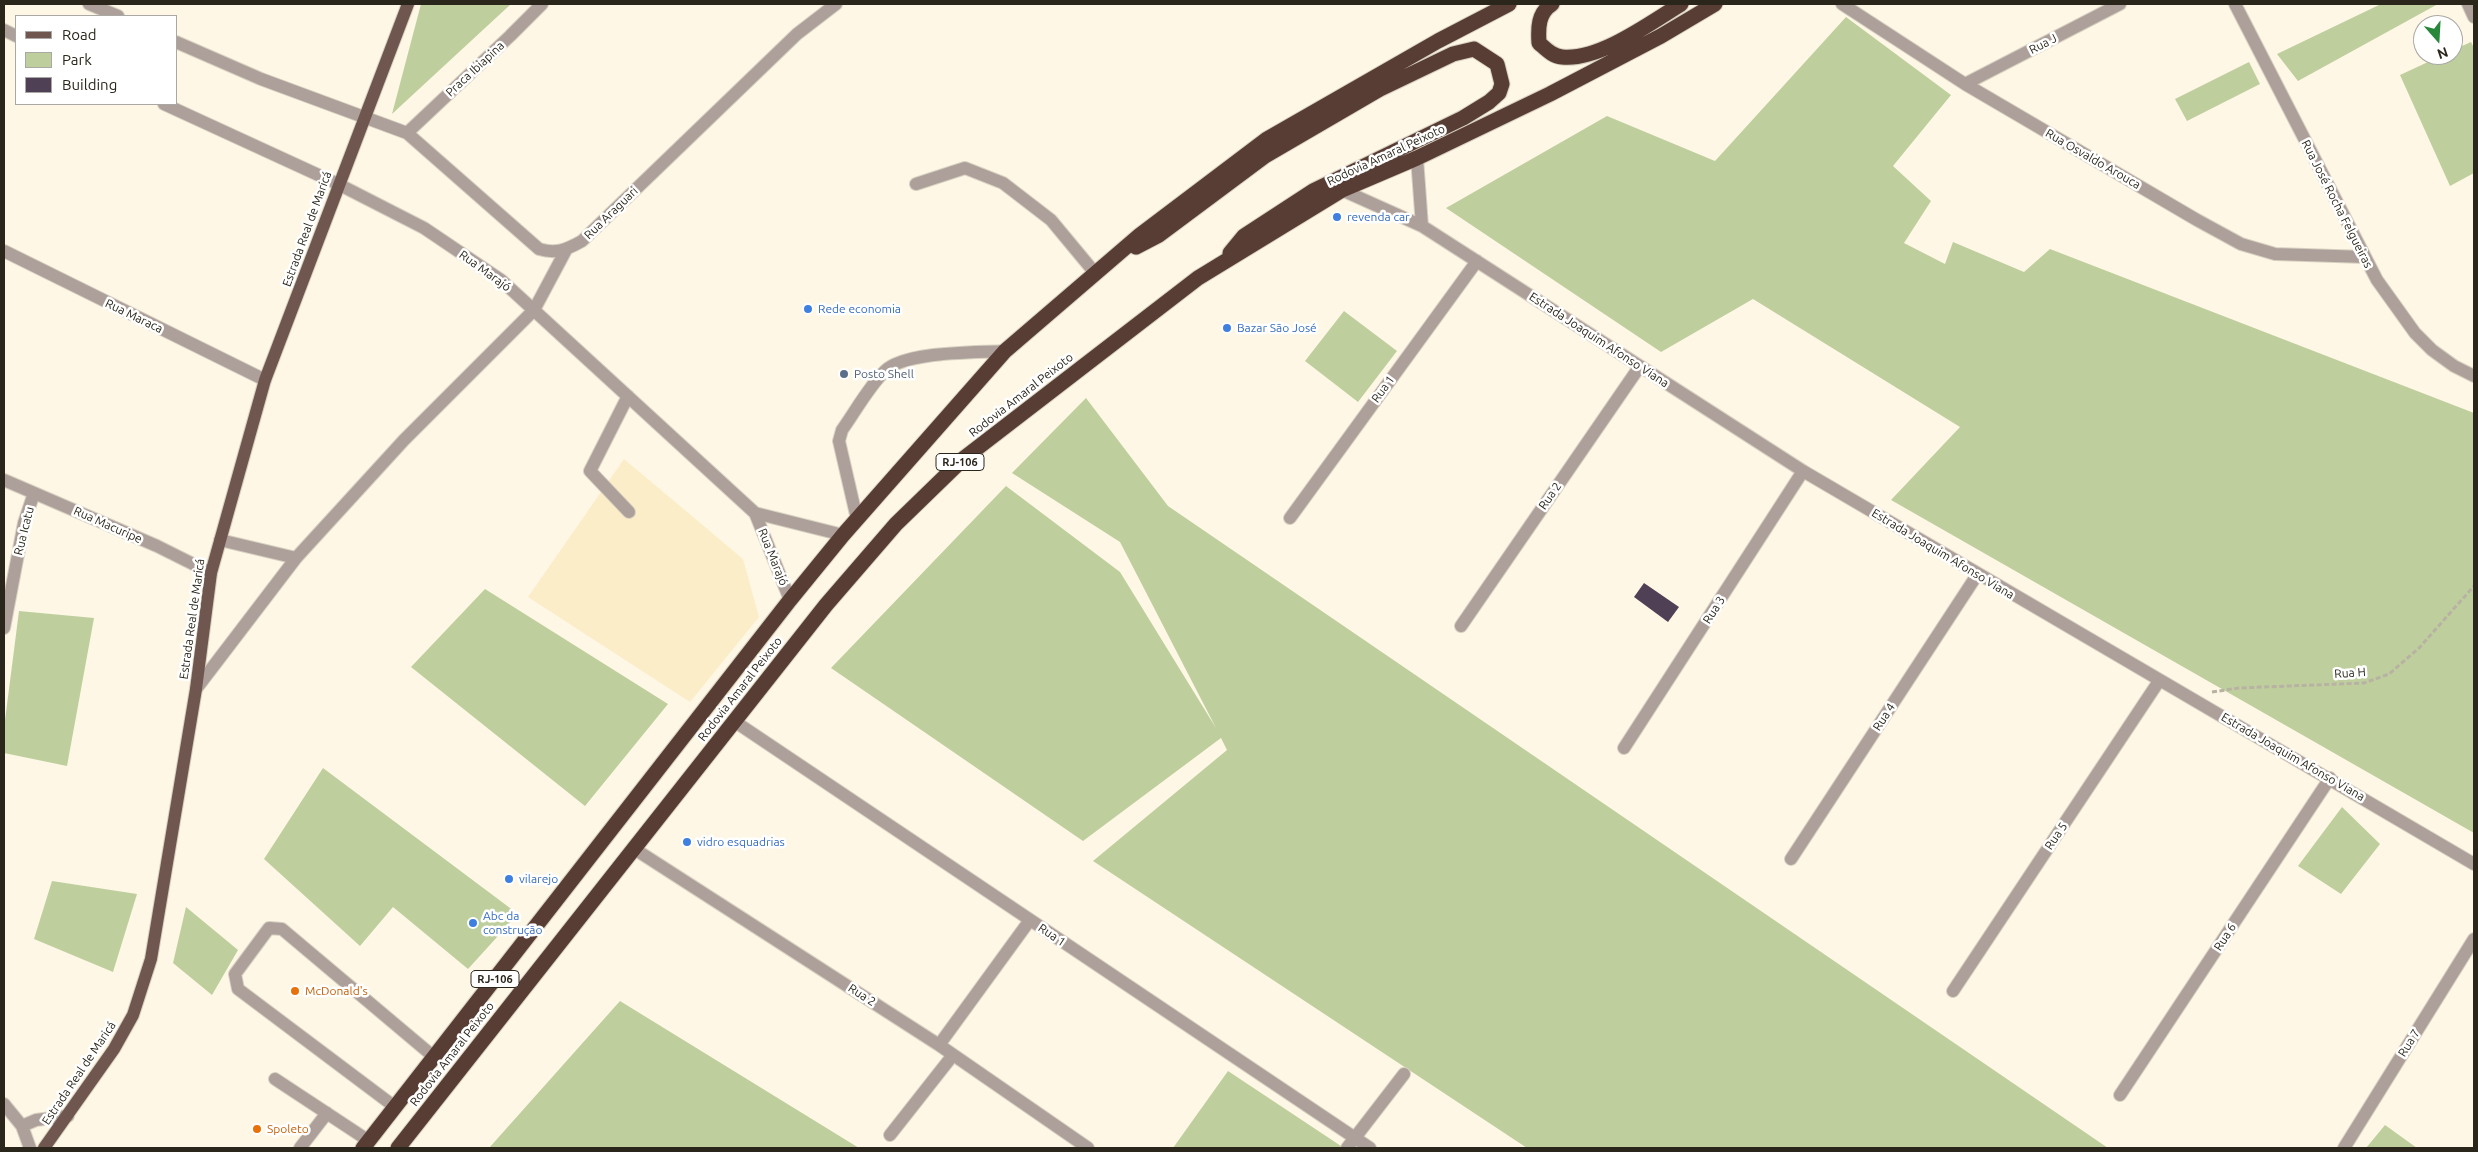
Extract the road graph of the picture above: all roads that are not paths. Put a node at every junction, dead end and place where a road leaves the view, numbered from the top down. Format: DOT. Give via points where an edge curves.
graph roads {
  1 [pos="89,4"];
  2 [pos="408,4"];
  3 [pos="542,4"];
  4 [pos="836,4"];
  5 [pos="1509,4"];
  6 [pos="1552,4"];
  7 [pos="1681,4"];
  8 [pos="1716,4"];
  9 [pos="1842,4"];
  10 [pos="2120,4"];
  11 [pos="2234,4"];
  12 [pos="2468,4"];
  13 [pos="116,15"];
  14 [pos="2474,17"];
  15 [pos="178,43"];
  16 [pos="1965,84"];
  17 [pos="166,105"];
  18 [pos="365,117"];
  19 [pos="406,133"];
  20 [pos="1417,158"];
  21 [pos="338,184"];
  22 [pos="916,184"];
  23 [pos="1342,190"];
  24 [pos="1422,226"];
  25 [pos="566,250"];
  26 [pos="4,251"];
  27 [pos="2365,257"];
  28 [pos="1113,258"];
  29 [pos="1477,261"];
  30 [pos="1221,263"];
  31 [pos="1095,273"];
  32 [pos="534,310"];
  33 [pos="1005,351"];
  34 [pos="1640,366"];
  35 [pos="2474,376"];
  36 [pos="265,380"];
  37 [pos="628,396"];
  38 [pos="1803,472"];
  39 [pos="4,480"];
  40 [pos="34,493"];
  41 [pos="629,512"];
  42 [pos="755,513"];
  43 [pos="1290,518"];
  44 [pos="857,519"];
  45 [pos="843,535"];
  46 [pos="220,540"];
  47 [pos="296,558"];
  48 [pos="210,573"];
  49 [pos="1977,575"];
  50 [pos="790,600"];
  51 [pos="1461,626"];
  52 [pos="4,628"];
  53 [pos="2159,681"];
  54 [pos="196,689"];
  55 [pos="734,721"];
  56 [pos="1624,748"];
  57 [pos="2330,778"];
  58 [pos="633,848"];
  59 [pos="1791,859"];
  60 [pos="2474,864"];
  61 [pos="1030,920"];
  62 [pos="2474,939"];
  63 [pos="1953,991"];
  64 [pos="939,1045"];
  65 [pos="953,1055"];
  66 [pos="434,1057"];
  67 [pos="1404,1074"];
  68 [pos="275,1079"];
  69 [pos="2120,1096"];
  70 [pos="4,1104"];
  71 [pos="395,1107"];
  72 [pos="327,1114"];
  73 [pos="68,1116"];
  74 [pos="22,1126"];
  75 [pos="890,1136"];
  76 [pos="1351,1143"];
  77 [pos="366,1145"];
  78 [pos="30,1148"];
  79 [pos="44,1148"];
  80 [pos="300,1148"];
  81 [pos="398,1148"];
  82 [pos="1088,1148"];
  83 [pos="1370,1148"];
  84 [pos="2344,1148"];
  1 -- 13 [label="street"];
  2 -- 18 [label="main road, Estrada Real de Maricá"];
  3 -- 19 [label="street, Praca Ibiapina"];
  4 -- 25 [label="street, Rua Araguari" via="798,34 582,241"];
  5 -- 28 [label="highway, Rodovia Amaral Peixoto / RJ-106" via="1266,139"];
  6 -- 7 [label="highway" via="1538,24 1539,43 1549,53 1560,57 1599,51"];
  8 -- 20 [label="highway, Rodovia Amaral Peixoto / RJ-106" via="1550,94"];
  9 -- 16 [label="street, Rua Osvaldo Arouca"];
  10 -- 16 [label="street, Rua J"];
  11 -- 27 [label="street, Rua José Rocha Felgueiras"];
  12 -- 14 [label="street"];
  15 -- 18 [label="street" via="261,79"];
  16 -- 27 [label="street, Rua Osvaldo Arouca" via="2242,244 2275,254"];
  17 -- 21 [label="street, Rua Marajó"];
  18 -- 19 [label="street"];
  18 -- 21 [label="main road, Estrada Real de Maricá"];
  19 -- 25 [label="street" via="539,249 552,253"];
  20 -- 23 [label="highway, Rodovia Amaral Peixoto / RJ-106"];
  20 -- 24 [label="street"];
  21 -- 32 [label="street, Rua Marajó" via="424,228 501,280"];
  21 -- 36 [label="main road, Estrada Real de Maricá"];
  22 -- 31 [label="street" via="965,168 1003,183 1051,220"];
  23 -- 24 [label="street, Estrada Joaquim Afonso Viana"];
  23 -- 30 [label="highway, Rodovia Amaral Peixoto / RJ-106"];
  24 -- 29 [label="street, Estrada Joaquim Afonso Viana"];
  25 -- 32 [label="street"];
  26 -- 36 [label="street, Rua Maraca"];
  27 -- 35 [label="street, Rua José Rocha Felgueiras" via="2377,280 2415,333 2454,366"];
  28 -- 30 [label="highway" via="1159,235 1265,156 1380,89 1453,54 1474,49 1497,64 1502,84 1499,93 1489,102 1313,191 1244,236"];
  28 -- 31 [label="highway, Rodovia Amaral Peixoto / RJ-106"];
  29 -- 34 [label="street, Estrada Joaquim Afonso Viana"];
  29 -- 43 [label="street, Rua 1"];
  30 -- 55 [label="highway, Rodovia Amaral Peixoto / RJ-106" via="963,459 890,532 826,605"];
  31 -- 33 [label="highway, Rodovia Amaral Peixoto / RJ-106"];
  32 -- 37 [label="street, Rua Marajó"];
  32 -- 47 [label="street" via="404,440"];
  33 -- 44 [label="highway, Rodovia Amaral Peixoto / RJ-106"];
  33 -- 44 [label="street" via="915,358 900,361 885,371 842,430 839,441"];
  34 -- 38 [label="street, Estrada Joaquim Afonso Viana"];
  34 -- 51 [label="street, Rua 2"];
  36 -- 46 [label="main road, Estrada Real de Maricá"];
  37 -- 41 [label="street" via="590,471"];
  37 -- 42 [label="street, Rua Marajó"];
  38 -- 49 [label="street, Estrada Joaquim Afonso Viana"];
  38 -- 56 [label="street, Rua 3"];
  39 -- 40 [label="street, Rua Macuripe"];
  40 -- 48 [label="street, Rua Macuripe"];
  40 -- 52 [label="street, Rua Icatu" via="24,523"];
  42 -- 45 [label="street, Rua Marajó"];
  42 -- 50 [label="street, Rua Marajó"];
  44 -- 45 [label="highway, Rodovia Amaral Peixoto / RJ-106"];
  45 -- 50 [label="highway, Rodovia Amaral Peixoto / RJ-106"];
  46 -- 47 [label="street"];
  46 -- 48 [label="main road, Estrada Real de Maricá"];
  47 -- 54 [label="street"];
  48 -- 54 [label="main road, Estrada Real de Maricá"];
  49 -- 53 [label="street, Estrada Joaquim Afonso Viana"];
  49 -- 59 [label="street, Rua 4"];
  50 -- 66 [label="highway, Rodovia Amaral Peixoto / RJ-106"];
  53 -- 57 [label="street, Estrada Joaquim Afonso Viana"];
  53 -- 63 [label="street, Rua 5"];
  54 -- 73 [label="main road, Estrada Real de Maricá" via="144,985 133,1015 114,1049"];
  55 -- 58 [label="highway, Rodovia Amaral Peixoto / RJ-106"];
  55 -- 61 [label="street, Rua 1"];
  57 -- 60 [label="street, Estrada Joaquim Afonso Viana"];
  57 -- 69 [label="street, Rua 6"];
  58 -- 64 [label="street, Rua 2"];
  58 -- 81 [label="highway, Rodovia Amaral Peixoto / RJ-106"];
  61 -- 64 [label="street"];
  61 -- 76 [label="street, Rua 1"];
  62 -- 84 [label="street, Rua 7"];
  64 -- 65 [label="street, Rua 2"];
  65 -- 75 [label="street"];
  65 -- 82 [label="street, Rua 2"];
  66 -- 71 [label="highway, Rodovia Amaral Peixoto / RJ-106"];
  66 -- 71 [label="street" via="282,929 269,928 235,974 238,989"];
  67 -- 76 [label="street"];
  68 -- 72 [label="street"];
  70 -- 74 [label="street"];
  71 -- 77 [label="highway, Rodovia Amaral Peixoto / RJ-106"];
  72 -- 77 [label="street"];
  72 -- 80 [label="street"];
  73 -- 74 [label="street" via="36,1120"];
  73 -- 79 [label="main road, Estrada Real de Maricá"];
  74 -- 78 [label="street"];
  76 -- 83 [label="street, Rua 1"];
}
